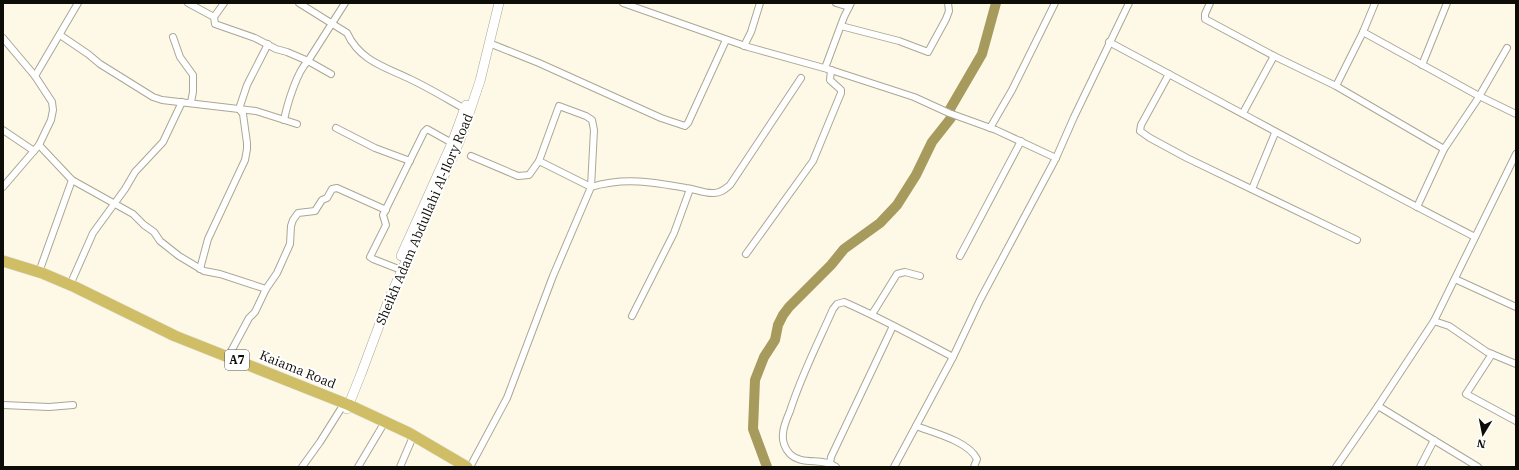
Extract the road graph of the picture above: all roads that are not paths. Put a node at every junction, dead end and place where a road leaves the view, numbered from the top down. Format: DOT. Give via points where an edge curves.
graph roads {
  1 [pos="78,3"];
  2 [pos="188,3"];
  3 [pos="224,3"];
  4 [pos="299,3"];
  5 [pos="345,3"];
  6 [pos="494,3"];
  7 [pos="499,3"];
  8 [pos="622,3"];
  9 [pos="760,3"];
  10 [pos="836,3"];
  11 [pos="948,3"];
  12 [pos="1055,3"];
  13 [pos="1129,3"];
  14 [pos="1210,3"];
  15 [pos="1375,3"];
  16 [pos="1447,3"];
  17 [pos="850,5"];
  18 [pos="214,17"];
  19 [pos="332,23"];
  20 [pos="841,26"];
  21 [pos="1363,32"];
  22 [pos="60,35"];
  23 [pos="173,37"];
  24 [pos="3,38"];
  25 [pos="726,40"];
  26 [pos="1109,42"];
  27 [pos="489,43"];
  28 [pos="268,44"];
  29 [pos="744,46"];
  30 [pos="1507,48"];
  31 [pos="1274,56"];
  32 [pos="308,61"];
  33 [pos="1422,64"];
  34 [pos="828,69"];
  35 [pos="331,74"];
  36 [pos="1169,74"];
  37 [pos="35,76"];
  38 [pos="801,78"];
  39 [pos="1336,86"];
  40 [pos="1479,96"];
  41 [pos="182,102"];
  42 [pos="191,102"];
  43 [pos="239,109"];
  44 [pos="465,109"];
  45 [pos="1242,113"];
  46 [pos="1516,114"];
  47 [pos="284,120"];
  48 [pos="296,124"];
  49 [pos="336,128"];
  50 [pos="990,128"];
  51 [pos="3,130"];
  52 [pos="1275,133"];
  53 [pos="1021,141"];
  54 [pos="452,143"];
  55 [pos="39,145"];
  56 [pos="1444,149"];
  57 [pos="34,150"];
  58 [pos="1516,154"];
  59 [pos="471,156"];
  60 [pos="1056,158"];
  61 [pos="410,161"];
  62 [pos="539,161"];
  63 [pos="72,180"];
  64 [pos="3,187"];
  65 [pos="591,188"];
  66 [pos="690,188"];
  67 [pos="1252,189"];
  68 [pos="114,203"];
  69 [pos="1417,207"];
  70 [pos="386,210"];
  71 [pos="1475,237"];
  72 [pos="1357,240"];
  73 [pos="746,254"];
  74 [pos="960,256"];
  75 [pos="3,261"];
  76 [pos="3,266"];
  77 [pos="396,268"];
  78 [pos="200,269"];
  79 [pos="39,272"];
  80 [pos="920,276"];
  81 [pos="1455,279"];
  82 [pos="70,285"];
  83 [pos="266,288"];
  84 [pos="1516,307"];
  85 [pos="872,314"];
  86 [pos="632,316"];
  87 [pos="1434,321"];
  88 [pos="893,326"];
  89 [pos="1492,354"];
  90 [pos="228,357"];
  91 [pos="953,357"];
  92 [pos="1516,364"];
  93 [pos="3,405"];
  94 [pos="74,405"];
  95 [pos="345,406"];
  96 [pos="1378,406"];
  97 [pos="1516,421"];
  98 [pos="383,426"];
  99 [pos="916,426"];
  100 [pos="412,439"];
  101 [pos="1434,440"];
  102 [pos="830,463"];
  103 [pos="302,467"];
  104 [pos="358,467"];
  105 [pos="400,467"];
  106 [pos="460,467"];
  107 [pos="469,467"];
  108 [pos="836,467"];
  109 [pos="894,467"];
  110 [pos="974,467"];
  111 [pos="1336,467"];
  112 [pos="1420,467"];
  113 [pos="1478,467"];
  1 -- 22 [label="street"];
  2 -- 18 [label="street"];
  3 -- 18 [label="street"];
  4 -- 19 [label="street"];
  5 -- 19 [label="street"];
  6 -- 44 [label="street, Sheikh Adam Abdullahi Al-Ilory Road"];
  7 -- 27 [label="street, Sheikh Adam Abdullahi Al-Ilory Road"];
  8 -- 25 [label="street"];
  9 -- 29 [label="street"];
  10 -- 17 [label="street"];
  11 -- 20 [label="street" via="946,19 928,52 899,41"];
  12 -- 50 [label="street"];
  13 -- 26 [label="street"];
  14 -- 31 [label="street" via="1205,14 1206,19"];
  15 -- 21 [label="street"];
  16 -- 33 [label="street"];
  17 -- 20 [label="street"];
  18 -- 28 [label="street" via="215,24"];
  19 -- 32 [label="street"];
  19 -- 44 [label="street" via="347,33 357,49 372,61"];
  20 -- 34 [label="street"];
  21 -- 33 [label="street"];
  21 -- 39 [label="street"];
  22 -- 37 [label="street"];
  22 -- 41 [label="street" via="153,97"];
  23 -- 42 [label="street" via="180,57 193,76"];
  24 -- 37 [label="street"];
  25 -- 27 [label="street" via="685,126"];
  25 -- 29 [label="street"];
  26 -- 36 [label="street"];
  26 -- 60 [label="street"];
  27 -- 95 [label="street, Sheikh Adam Abdullahi Al-Ilory Road" via="480,81 460,140 389,299 361,374"];
  28 -- 32 [label="street"];
  28 -- 43 [label="street" via="247,85"];
  29 -- 34 [label="street"];
  30 -- 40 [label="street"];
  31 -- 39 [label="street"];
  31 -- 45 [label="street"];
  32 -- 35 [label="street"];
  32 -- 47 [label="street" via="296,82"];
  33 -- 40 [label="street"];
  34 -- 50 [label="street" via="914,97"];
  34 -- 73 [label="street" via="830,80 841,90 841,94 813,161"];
  36 -- 45 [label="street"];
  36 -- 67 [label="street" via="1140,131 1187,158"];
  37 -- 55 [label="street" via="52,102 53,110"];
  38 -- 66 [label="street" via="730,185 720,193 711,194"];
  39 -- 56 [label="street"];
  40 -- 46 [label="street"];
  40 -- 56 [label="street"];
  41 -- 42 [label="street"];
  41 -- 68 [label="street" via="163,142 135,172"];
  42 -- 43 [label="street"];
  43 -- 47 [label="street" via="256,111"];
  43 -- 78 [label="street" via="243,114 247,143 245,160 208,239"];
  44 -- 54 [label="street, Sheikh Adam Abdullahi Al-Ilory Road"];
  45 -- 52 [label="street"];
  47 -- 48 [label="street"];
  49 -- 61 [label="street" via="375,148"];
  50 -- 53 [label="street"];
  51 -- 57 [label="street"];
  52 -- 67 [label="street"];
  52 -- 69 [label="street"];
  53 -- 60 [label="street"];
  53 -- 74 [label="street"];
  54 -- 61 [label="street" via="427,129"];
  54 -- 77 [label="street, Sheikh Adam Abdullahi Al-Ilory Road"];
  55 -- 57 [label="street"];
  55 -- 63 [label="street"];
  56 -- 69 [label="street"];
  57 -- 64 [label="street"];
  58 -- 71 [label="street"];
  59 -- 62 [label="street" via="518,176 529,175"];
  60 -- 91 [label="street" via="980,300"];
  61 -- 70 [label="street"];
  62 -- 65 [label="street"];
  62 -- 65 [label="street" via="559,106 586,116 592,120 594,130"];
  63 -- 68 [label="street"];
  63 -- 79 [label="street"];
  65 -- 66 [label="street" via="631,180"];
  65 -- 107 [label="street" via="553,276 507,398"];
  66 -- 86 [label="street" via="669,245"];
  67 -- 72 [label="street"];
  68 -- 78 [label="street" via="133,214 154,232 160,241"];
  68 -- 82 [label="street" via="93,233"];
  69 -- 71 [label="street"];
  70 -- 77 [label="street" via="382,215 386,225 370,257"];
  70 -- 83 [label="street" via="334,188 315,211 298,213 293,220 290,244 277,274"];
  71 -- 81 [label="street"];
  75 -- 79 [label="highway, Kaiama Road / A7"];
  76 -- 95 [label="highway, Kaiama Road / A7" via="54,284 181,343"];
  77 -- 95 [label="street, Sheikh Adam Abdullahi Al-Ilory Road"];
  78 -- 83 [label="street"];
  79 -- 82 [label="highway, Kaiama Road / A7"];
  80 -- 85 [label="street" via="905,272 897,274"];
  81 -- 84 [label="street"];
  81 -- 87 [label="street"];
  82 -- 90 [label="highway, Kaiama Road / A7" via="156,327"];
  83 -- 90 [label="street"];
  85 -- 88 [label="street"];
  85 -- 102 [label="street" via="844,302 833,309 794,397 782,432 785,447 794,457"];
  87 -- 89 [label="street" via="1449,326 1479,348"];
  87 -- 96 [label="street"];
  88 -- 91 [label="street"];
  88 -- 102 [label="street"];
  89 -- 92 [label="street"];
  89 -- 97 [label="street" via="1466,394"];
  90 -- 95 [label="highway, Kaiama Road / A7"];
  91 -- 99 [label="street"];
  93 -- 94 [label="street"];
  95 -- 98 [label="highway, Kaiama Road / A7"];
  95 -- 103 [label="street"];
  95 -- 107 [label="highway, Kaiama Road / A7" via="409,433"];
  96 -- 101 [label="street"];
  96 -- 111 [label="street"];
  98 -- 100 [label="highway, Kaiama Road / A7"];
  98 -- 104 [label="street"];
  99 -- 109 [label="street"];
  99 -- 110 [label="street" via="957,442 970,450 977,459"];
  100 -- 105 [label="street"];
  100 -- 106 [label="highway, Kaiama Road / A7"];
  101 -- 112 [label="street"];
  101 -- 113 [label="street"];
  102 -- 108 [label="street"];
}
